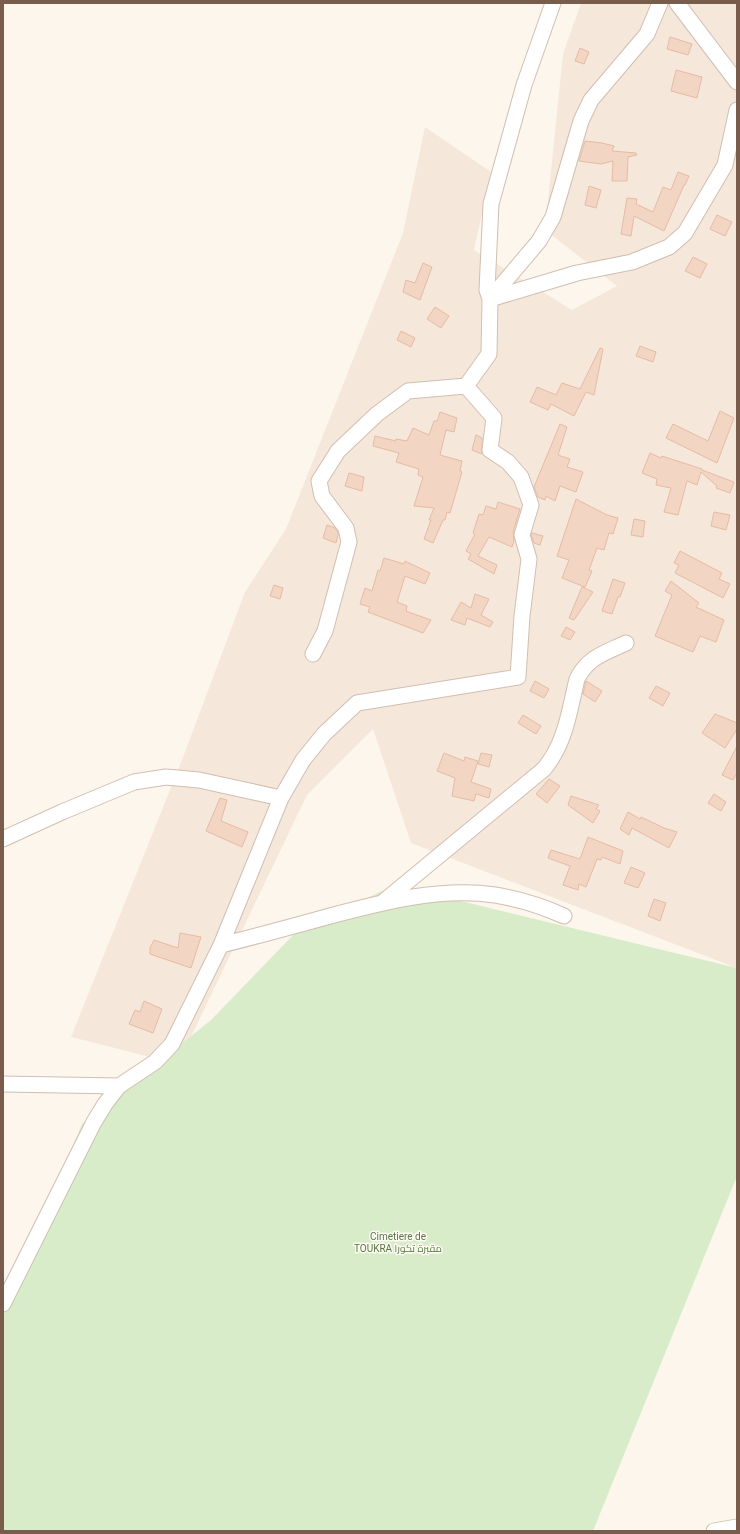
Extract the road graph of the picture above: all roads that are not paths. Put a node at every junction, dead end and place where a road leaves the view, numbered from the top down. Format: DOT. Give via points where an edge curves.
graph roads {
  1 [pos="553,3"];
  2 [pos="660,3"];
  3 [pos="677,3"];
  4 [pos="737,82"];
  5 [pos="737,110"];
  6 [pos="490,299"];
  7 [pos="466,386"];
  8 [pos="626,644"];
  9 [pos="313,654"];
  10 [pos="281,798"];
  11 [pos="3,839"];
  12 [pos="383,902"];
  13 [pos="564,916"];
  14 [pos="221,945"];
  15 [pos="3,1084"];
  16 [pos="119,1086"];
  17 [pos="3,1304"];
  18 [pos="737,1527"];
  19 [pos="714,1531"];
  1 -- 6 [label="street" via="524,85 491,204 487,290"];
  2 -- 6 [label="street" via="647,34 591,100 581,121 553,218 539,241"];
  3 -- 4 [label="street"];
  5 -- 6 [label="street" via="725,165 685,233 669,247 632,262 577,273"];
  6 -- 7 [label="street" via="489,354"];
  7 -- 9 [label="street" via="408,391 377,414 338,451 318,481 322,496 346,528 349,542 325,631"];
  7 -- 10 [label="street" via="494,418 490,450 508,462 521,478 531,505 522,535 529,559 518,676 356,703 324,734 303,760"];
  8 -- 12 [label="street" via="596,657 582,670 577,679 562,739 544,769"];
  10 -- 11 [label="street" via="199,780 166,777 134,782"];
  10 -- 14 [label="street"];
  12 -- 13 [label="street" via="438,894 475,893 512,898"];
  12 -- 14 [label="street"];
  14 -- 16 [label="street" via="172,1044 155,1062"];
  15 -- 16 [label="street"];
  16 -- 17 [label="street" via="94,1122"];
  18 -- 19 [label="street"];
}
